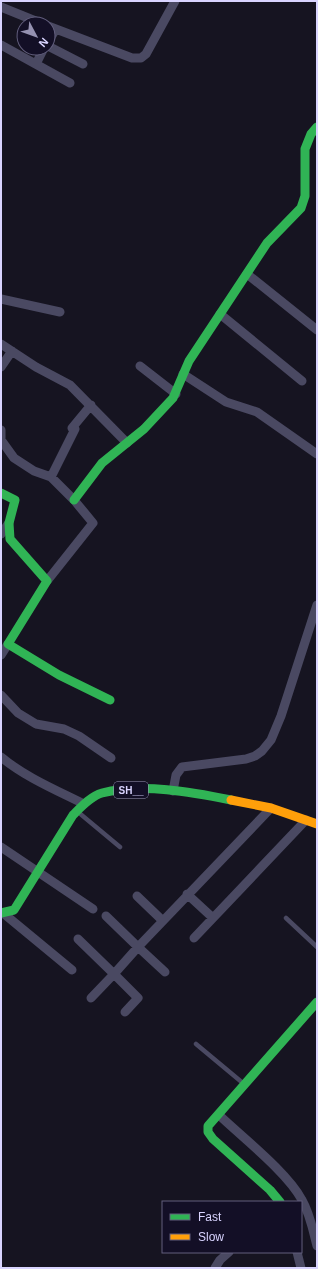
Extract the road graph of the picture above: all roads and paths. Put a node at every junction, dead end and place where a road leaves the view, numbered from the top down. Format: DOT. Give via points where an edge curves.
graph roads {
  1 [pos="174,1"];
  2 [pos="1,7"];
  3 [pos="23,16"];
  4 [pos="56,30"];
  5 [pos="1,45"];
  6 [pos="56,50"];
  7 [pos="40,56"];
  8 [pos="36,64"];
  9 [pos="83,64"];
  10 [pos="70,83"];
  11 [pos="317,127"];
  12 [pos="247,274"];
  13 [pos="1,299"];
  14 [pos="60,312"];
  15 [pos="220,314"];
  16 [pos="317,330"];
  17 [pos="1,344"];
  18 [pos="12,351"];
  19 [pos="140,366"];
  20 [pos="1,368"];
  21 [pos="183,374"];
  22 [pos="302,381"];
  23 [pos="176,394"];
  24 [pos="91,405"];
  25 [pos="1,430"];
  26 [pos="127,443"];
  27 [pos="317,454"];
  28 [pos="51,477"];
  29 [pos="1,493"];
  30 [pos="74,500"];
  31 [pos="9,523"];
  32 [pos="1,534"];
  33 [pos="47,580"];
  34 [pos="317,605"];
  35 [pos="8,644"];
  36 [pos="1,655"];
  37 [pos="1,695"];
  38 [pos="110,700"];
  39 [pos="1,757"];
  40 [pos="111,758"];
  41 [pos="173,791"];
  42 [pos="84,804"];
  43 [pos="271,808"];
  44 [pos="77,811"];
  45 [pos="306,820"];
  46 [pos="317,824"];
  47 [pos="1,847"];
  48 [pos="120,847"];
  49 [pos="38,871"];
  50 [pos="187,894"];
  51 [pos="137,896"];
  52 [pos="93,909"];
  53 [pos="2,913"];
  54 [pos="106,916"];
  55 [pos="213,918"];
  56 [pos="286,918"];
  57 [pos="163,921"];
  58 [pos="194,938"];
  59 [pos="78,939"];
  60 [pos="138,947"];
  61 [pos="317,947"];
  62 [pos="72,970"];
  63 [pos="165,972"];
  64 [pos="114,974"];
  65 [pos="91,998"];
  66 [pos="317,1002"];
  67 [pos="125,1012"];
  68 [pos="196,1044"];
  69 [pos="245,1084"];
  70 [pos="217,1116"];
  71 [pos="279,1201"];
  72 [pos="317,1246"];
  73 [pos="228,1253"];
  74 [pos="297,1253"];
  75 [pos="215,1268"];
  76 [pos="301,1268"];
  1 -- 4 [label="street" via="146,54 141,58 132,58"];
  2 -- 3 [label="street"];
  5 -- 8 [label="street"];
  6 -- 9 [label="street"];
  7 -- 8 [label="street"];
  8 -- 10 [label="street"];
  11 -- 12 [label="street" via="305,149 303,203 295,216 267,243"];
  12 -- 15 [label="street"];
  12 -- 16 [label="street"];
  13 -- 14 [label="street"];
  15 -- 21 [label="street"];
  15 -- 22 [label="street"];
  17 -- 18 [label="street"];
  18 -- 20 [label="street"];
  18 -- 24 [label="street" via="70,385"];
  19 -- 23 [label="street"];
  21 -- 23 [label="street"];
  21 -- 27 [label="street" via="226,402 257,412"];
  23 -- 26 [label="street" via="144,429"];
  24 -- 26 [label="street"];
  24 -- 28 [label="street" via="74,428"];
  25 -- 28 [label="street" via="1,440 14,458 34,471"];
  26 -- 30 [label="street" via="102,463"];
  28 -- 30 [label="street"];
  29 -- 31 [label="street" via="15,500"];
  30 -- 33 [label="street" via="93,523"];
  31 -- 32 [label="street"];
  31 -- 33 [label="street" via="10,539"];
  33 -- 35 [label="street"];
  34 -- 41 [label="street" via="281,716 267,745 255,756 246,759 182,768 176,775"];
  35 -- 36 [label="street"];
  35 -- 38 [label="street"];
  37 -- 40 [label="street" via="18,713 36,724 64,729"];
  39 -- 42 [label="street" via="39,781"];
  41 -- 42 [label="street, SH__" via="148,788 101,793"];
  41 -- 43 [label="street, SH__"];
  42 -- 44 [label="street, SH__"];
  43 -- 45 [label="street, SH__"];
  43 -- 50 [label="street"];
  44 -- 48 [label="lane"];
  44 -- 49 [label="street, SH__"];
  45 -- 46 [label="street, SH__"];
  45 -- 55 [label="street"];
  47 -- 49 [label="street"];
  49 -- 52 [label="street"];
  49 -- 53 [label="street, SH__" via="14,910"];
  50 -- 55 [label="street"];
  50 -- 57 [label="street"];
  51 -- 57 [label="street"];
  53 -- 62 [label="street"];
  54 -- 60 [label="street"];
  55 -- 58 [label="street"];
  56 -- 61 [label="lane"];
  57 -- 60 [label="street"];
  59 -- 64 [label="street"];
  60 -- 63 [label="street"];
  60 -- 64 [label="street"];
  64 -- 65 [label="street"];
  64 -- 67 [label="street" via="138,998"];
  66 -- 69 [label="street"];
  68 -- 69 [label="lane"];
  69 -- 70 [label="street"];
  70 -- 71 [label="street" via="208,1126 208,1132 213,1139"];
  70 -- 72 [label="street" via="283,1175 297,1191 310,1217"];
  73 -- 75 [label="street"];
  74 -- 76 [label="street"];
}
